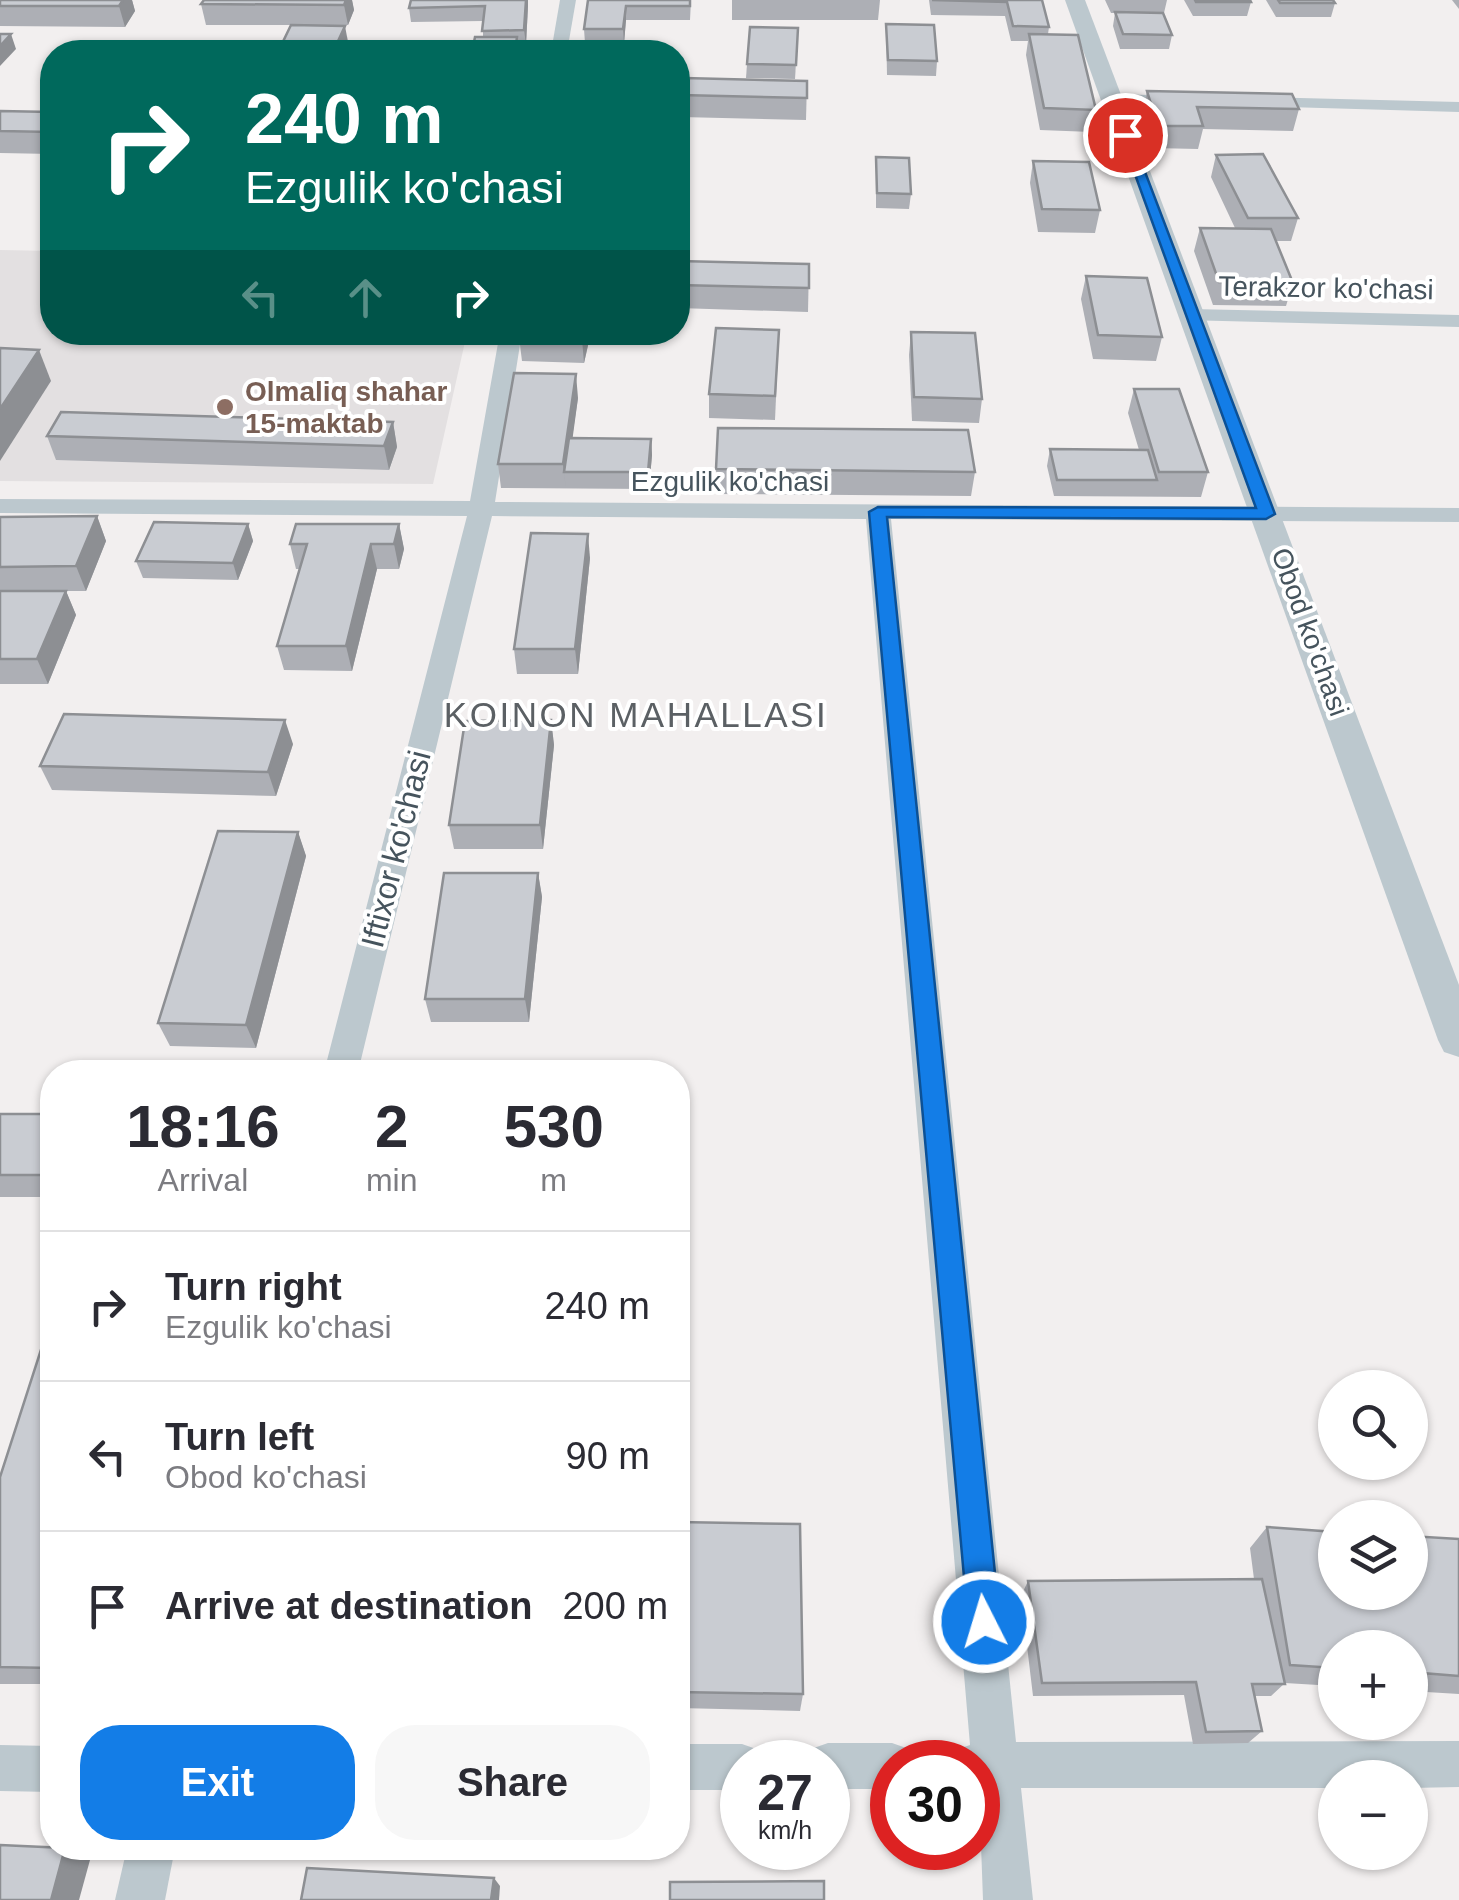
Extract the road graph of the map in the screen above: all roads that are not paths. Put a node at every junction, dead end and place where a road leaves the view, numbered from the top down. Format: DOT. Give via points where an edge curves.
graph roads {
  1 [pos="568,0"];
  2 [pos="1075,0"];
  3 [pos="561,40"];
  4 [pos="1112,99"];
  5 [pos="1205,101"];
  6 [pos="1242,102"];
  7 [pos="1459,107"];
  8 [pos="1192,315"];
  9 [pos="1459,321"];
  10 [pos="509,345"];
  11 [pos="0,506"];
  12 [pos="481,510"];
  13 [pos="878,512"];
  14 [pos="1266,514"];
  15 [pos="1459,515"];
  16 [pos="1459,1040"];
  17 [pos="344,1060"];
  18 [pos="985,1740"];
  19 [pos="1459,1764"];
  20 [pos="1000,1765"];
  21 [pos="720,1766"];
  22 [pos="690,1767"];
  23 [pos="0,1768"];
  24 [pos="40,1769"];
  25 [pos="1000,1849"];
  26 [pos="148,1860"];
  27 [pos="140,1900"];
  28 [pos="1008,1900"];
  1 -- 3 [label="street"];
  2 -- 4 [label="street, Obod ko'chasi"];
  4 -- 5 [label="street"];
  4 -- 8 [label="street, Obod ko'chasi"];
  6 -- 7 [label="street"];
  8 -- 9 [label="street, Terakzor ko'chasi"];
  8 -- 14 [label="street, Obod ko'chasi"];
  10 -- 12 [label="street, Iftixor ko'chasi"];
  11 -- 12 [label="street, Ezgulik ko'chasi"];
  12 -- 13 [label="street, Ezgulik ko'chasi"];
  12 -- 17 [label="street, Iftixor ko'chasi"];
  13 -- 14 [label="street, Ezgulik ko'chasi"];
  13 -- 18 [label="street"];
  14 -- 15 [label="street, Ezgulik ko'chasi"];
  14 -- 16 [label="street, Obod ko'chasi"];
  19 -- 20 [label="street"];
  21 -- 22 [label="street"];
  23 -- 24 [label="street"];
  25 -- 28 [label="street"];
  26 -- 27 [label="street"];
}
